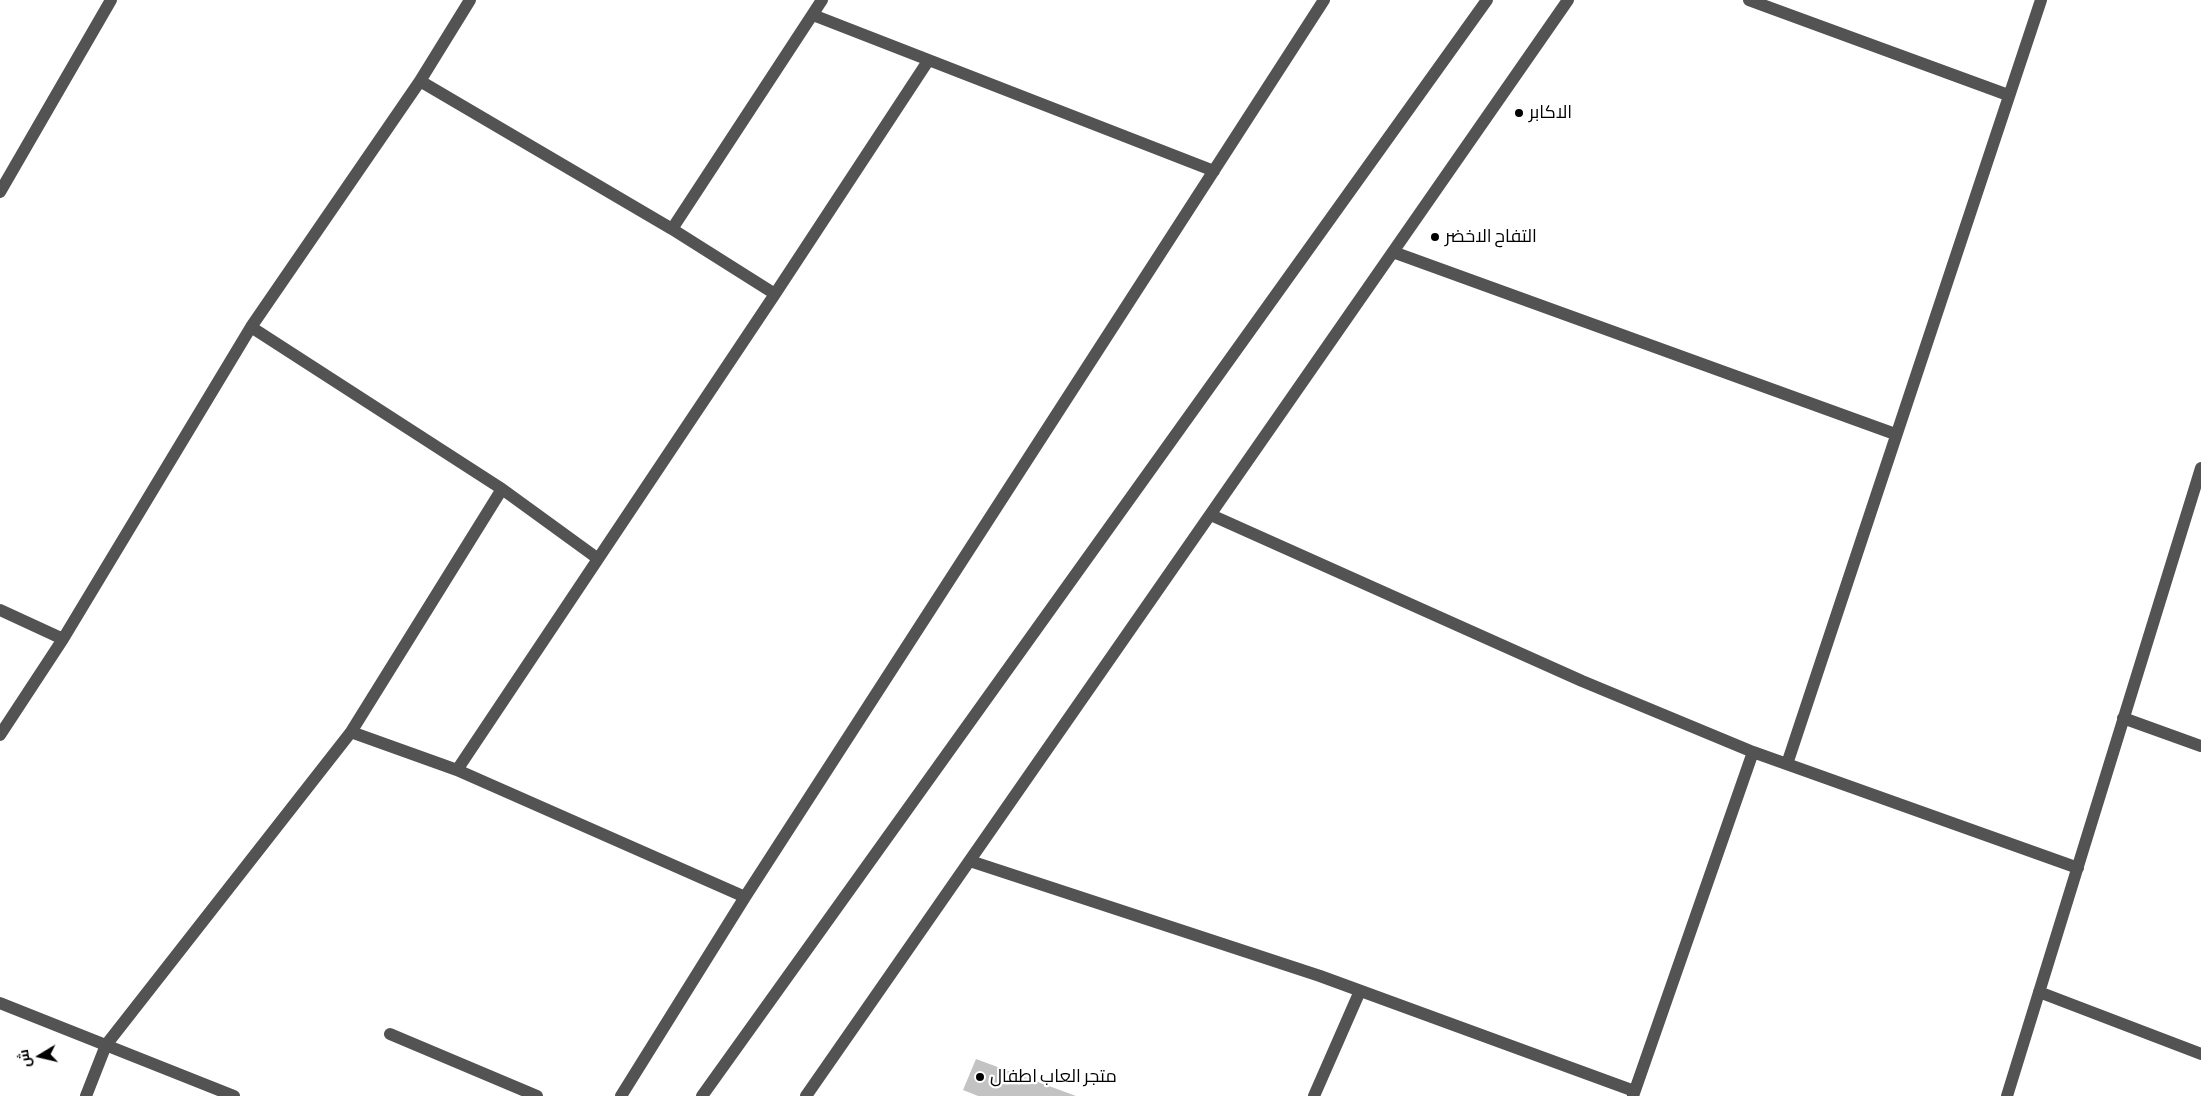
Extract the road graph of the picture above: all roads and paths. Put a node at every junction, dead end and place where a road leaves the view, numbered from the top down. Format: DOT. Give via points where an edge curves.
graph roads {
  1 [pos="111,0"];
  2 [pos="470,0"];
  3 [pos="822,0"];
  4 [pos="1324,0"];
  5 [pos="1487,0"];
  6 [pos="1568,0"];
  7 [pos="1749,0"];
  8 [pos="2041,0"];
  9 [pos="813,15"];
  10 [pos="928,61"];
  11 [pos="420,81"];
  12 [pos="2008,95"];
  13 [pos="1214,171"];
  14 [pos="0,192"];
  15 [pos="672,229"];
  16 [pos="1393,252"];
  17 [pos="775,294"];
  18 [pos="251,327"];
  19 [pos="1895,434"];
  20 [pos="2201,468"];
  21 [pos="502,489"];
  22 [pos="1211,514"];
  23 [pos="597,558"];
  24 [pos="0,610"];
  25 [pos="63,639"];
  26 [pos="2124,718"];
  27 [pos="351,732"];
  28 [pos="0,735"];
  29 [pos="2201,746"];
  30 [pos="1753,752"];
  31 [pos="1787,764"];
  32 [pos="456,770"];
  33 [pos="970,861"];
  34 [pos="2078,868"];
  35 [pos="745,897"];
  36 [pos="1360,991"];
  37 [pos="2039,992"];
  38 [pos="0,1003"];
  39 [pos="390,1034"];
  40 [pos="106,1045"];
  41 [pos="2201,1054"];
  42 [pos="1634,1094"];
  43 [pos="86,1096"];
  44 [pos="234,1096"];
  45 [pos="537,1096"];
  46 [pos="621,1096"];
  47 [pos="702,1096"];
  48 [pos="806,1096"];
  49 [pos="1314,1096"];
  50 [pos="2007,1096"];
  1 -- 14 [label="street"];
  2 -- 11 [label="street"];
  3 -- 9 [label="street"];
  4 -- 13 [label="street"];
  5 -- 47 [label="street"];
  6 -- 16 [label="street"];
  7 -- 12 [label="street"];
  8 -- 12 [label="street"];
  9 -- 10 [label="street"];
  9 -- 15 [label="street"];
  10 -- 13 [label="street"];
  10 -- 17 [label="street"];
  11 -- 15 [label="street"];
  11 -- 18 [label="street"];
  12 -- 19 [label="street"];
  13 -- 35 [label="street"];
  15 -- 17 [label="street"];
  16 -- 19 [label="street"];
  16 -- 22 [label="street"];
  17 -- 23 [label="street"];
  18 -- 21 [label="street"];
  18 -- 25 [label="street"];
  19 -- 31 [label="street"];
  20 -- 26 [label="street"];
  21 -- 23 [label="street"];
  21 -- 27 [label="street"];
  22 -- 30 [label="street" via="1582,681"];
  22 -- 33 [label="street"];
  23 -- 32 [label="street"];
  24 -- 25 [label="street"];
  25 -- 28 [label="street"];
  26 -- 29 [label="street"];
  26 -- 34 [label="street"];
  27 -- 32 [label="street"];
  27 -- 40 [label="street"];
  30 -- 31 [label="street"];
  30 -- 42 [label="street"];
  31 -- 34 [label="street"];
  32 -- 35 [label="street"];
  33 -- 36 [label="street"];
  33 -- 48 [label="street"];
  34 -- 37 [label="street"];
  35 -- 46 [label="street"];
  36 -- 42 [label="street"];
  36 -- 49 [label="street"];
  37 -- 41 [label="street"];
  37 -- 50 [label="street"];
  38 -- 40 [label="street"];
  39 -- 45 [label="street"];
  40 -- 43 [label="street"];
  40 -- 44 [label="street"];
}
